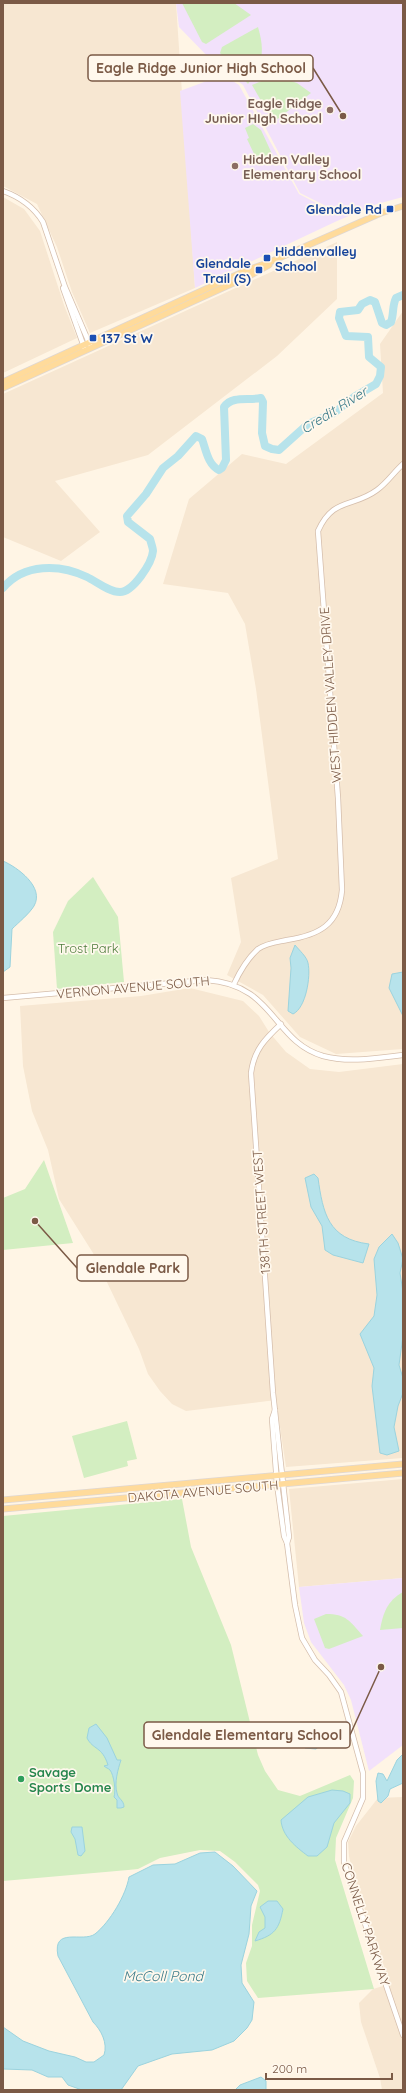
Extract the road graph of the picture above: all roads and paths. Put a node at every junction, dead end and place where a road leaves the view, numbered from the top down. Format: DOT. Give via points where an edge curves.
graph roads {
  1 [pos="3,191"];
  2 [pos="403,206"];
  3 [pos="87,346"];
  4 [pos="3,382"];
  5 [pos="3,388"];
  6 [pos="403,464"];
  7 [pos="234,984"];
  8 [pos="3,998"];
  9 [pos="281,1024"];
  10 [pos="403,1055"];
  11 [pos="275,1410"];
  12 [pos="403,1464"];
  13 [pos="403,1473"];
  14 [pos="284,1475"];
  15 [pos="277,1476"];
  16 [pos="277,1484"];
  17 [pos="284,1484"];
  18 [pos="3,1500"];
  19 [pos="3,1509"];
  20 [pos="287,1543"];
  21 [pos="403,2035"];
  1 -- 3 [label="street" via="18,197 37,213 47,230"];
  2 -- 3 [label="main road" via="376,215 270,262 269,266 251,275"];
  3 -- 4 [label="main road"];
  3 -- 5 [label="main road"];
  6 -- 7 [label="street, WEST HIDDEN VALLEY DRIVE" via="383,485 363,498 334,509 323,520 318,531 338,798 341,903 336,916 324,928 308,937 272,943 259,949 244,963"];
  7 -- 8 [label="street, VERNON AVENUE SOUTH" via="206,980"];
  7 -- 9 [label="street, VERNON AVENUE SOUTH" via="265,1005"];
  9 -- 10 [label="street, VERNON AVENUE SOUTH" via="300,1044 322,1056 349,1060"];
  9 -- 11 [label="street, 138TH STREET WEST" via="261,1043 251,1073"];
  11 -- 14 [label="street, CONNELLY PARKWAY"];
  11 -- 15 [label="street, CONNELLY PARKWAY" via="272,1420"];
  12 -- 14 [label="main road, DAKOTA AVENUE SOUTH"];
  13 -- 17 [label="main road, DAKOTA AVENUE SOUTH"];
  14 -- 15 [label="main road, DAKOTA AVENUE SOUTH"];
  14 -- 17 [label="street, CONNELLY PARKWAY"];
  15 -- 16 [label="street, CONNELLY PARKWAY"];
  15 -- 18 [label="main road, DAKOTA AVENUE SOUTH"];
  16 -- 17 [label="main road, DAKOTA AVENUE SOUTH"];
  16 -- 19 [label="main road, DAKOTA AVENUE SOUTH"];
  16 -- 20 [label="street, CONNELLY PARKWAY"];
  17 -- 20 [label="street, CONNELLY PARKWAY" via="289,1537"];
  20 -- 21 [label="street, CONNELLY PARKWAY" via="296,1613 302,1638 315,1660 341,1692 360,1758 364,1782 363,1798 344,1842 344,1862"];
}
